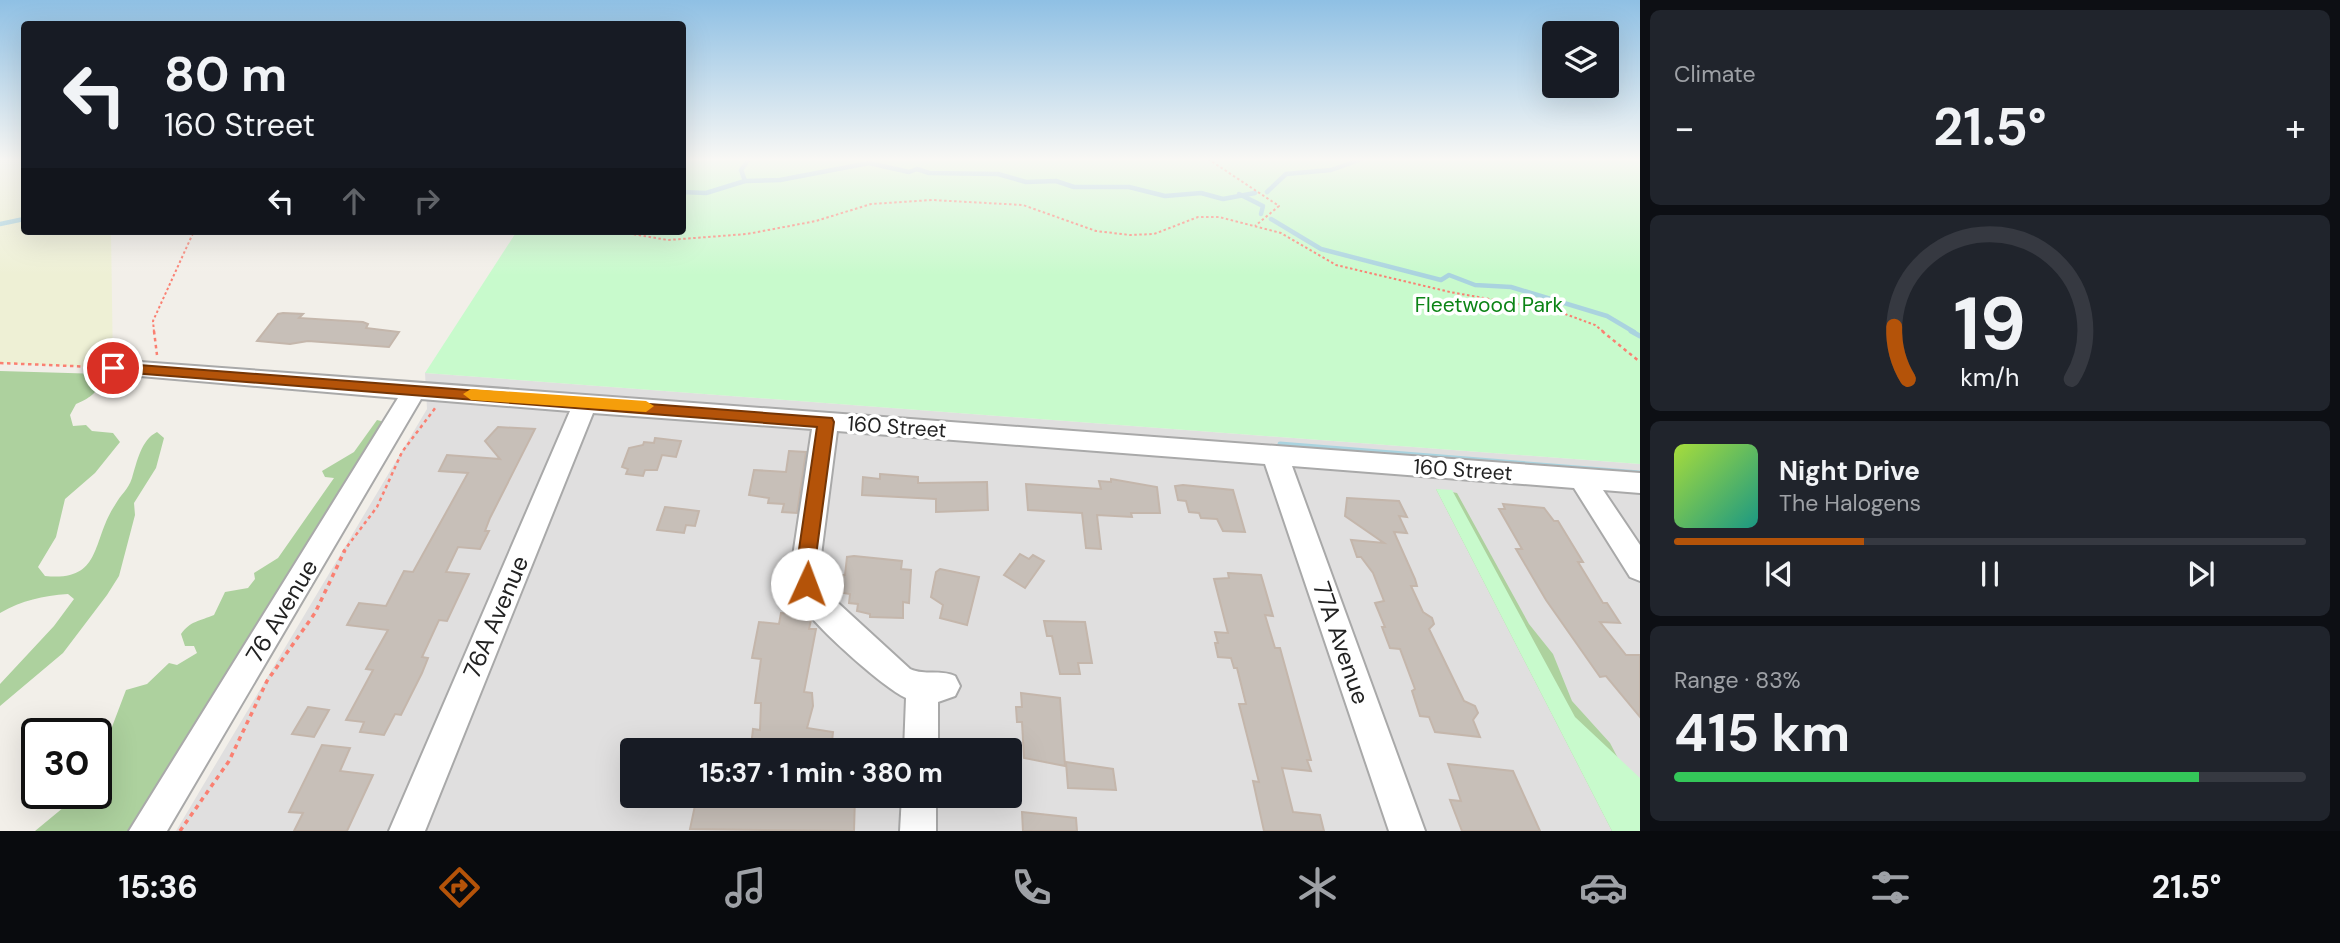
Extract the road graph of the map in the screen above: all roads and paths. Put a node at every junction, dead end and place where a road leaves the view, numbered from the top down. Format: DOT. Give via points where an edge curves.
graph roads {
  1 [pos="1267,198"];
  2 [pos="1255,226"];
  3 [pos="192,235"];
  4 [pos="638,235"];
  5 [pos="1640,362"];
  6 [pos="0,363"];
  7 [pos="113,368"];
  8 [pos="161,371"];
  9 [pos="428,394"];
  10 [pos="585,403"];
  11 [pos="826,422"];
  12 [pos="1275,456"];
  13 [pos="1582,479"];
  14 [pos="1640,483"];
  15 [pos="1640,569"];
  16 [pos="923,738"];
  17 [pos="919,808"];
  18 [pos="148,831"];
  19 [pos="180,831"];
  20 [pos="407,831"];
  21 [pos="918,831"];
  22 [pos="1407,831"];
  1 -- 2 [label="path" via="1279,206"];
  2 -- 4 [label="path" via="1198,217 1154,234 1130,235 1096,231 1023,205 932,200 871,204 817,221 747,234 668,240"];
  2 -- 5 [label="path" via="1281,233 1336,265 1557,311 1595,325"];
  3 -- 8 [label="path" via="153,321"];
  6 -- 7 [label="path"];
  7 -- 8 [label="street, 160 Street"];
  8 -- 9 [label="street, 160 Street"];
  9 -- 10 [label="street, 160 Street"];
  9 -- 18 [label="street, 76 Avenue"];
  9 -- 19 [label="path" via="377,507 342,554 310,622 267,681 229,761"];
  10 -- 11 [label="street, 160 Street"];
  10 -- 20 [label="street, 76A Avenue"];
  11 -- 12 [label="street, 160 Street"];
  11 -- 16 [label="street" via="807,584 816,601 898,679 933,688"];
  12 -- 13 [label="street, 160 Street"];
  12 -- 22 [label="street, 77A Avenue"];
  13 -- 14 [label="street, 160 Street"];
  13 -- 15 [label="street"];
  17 -- 21 [label="street"];
}
